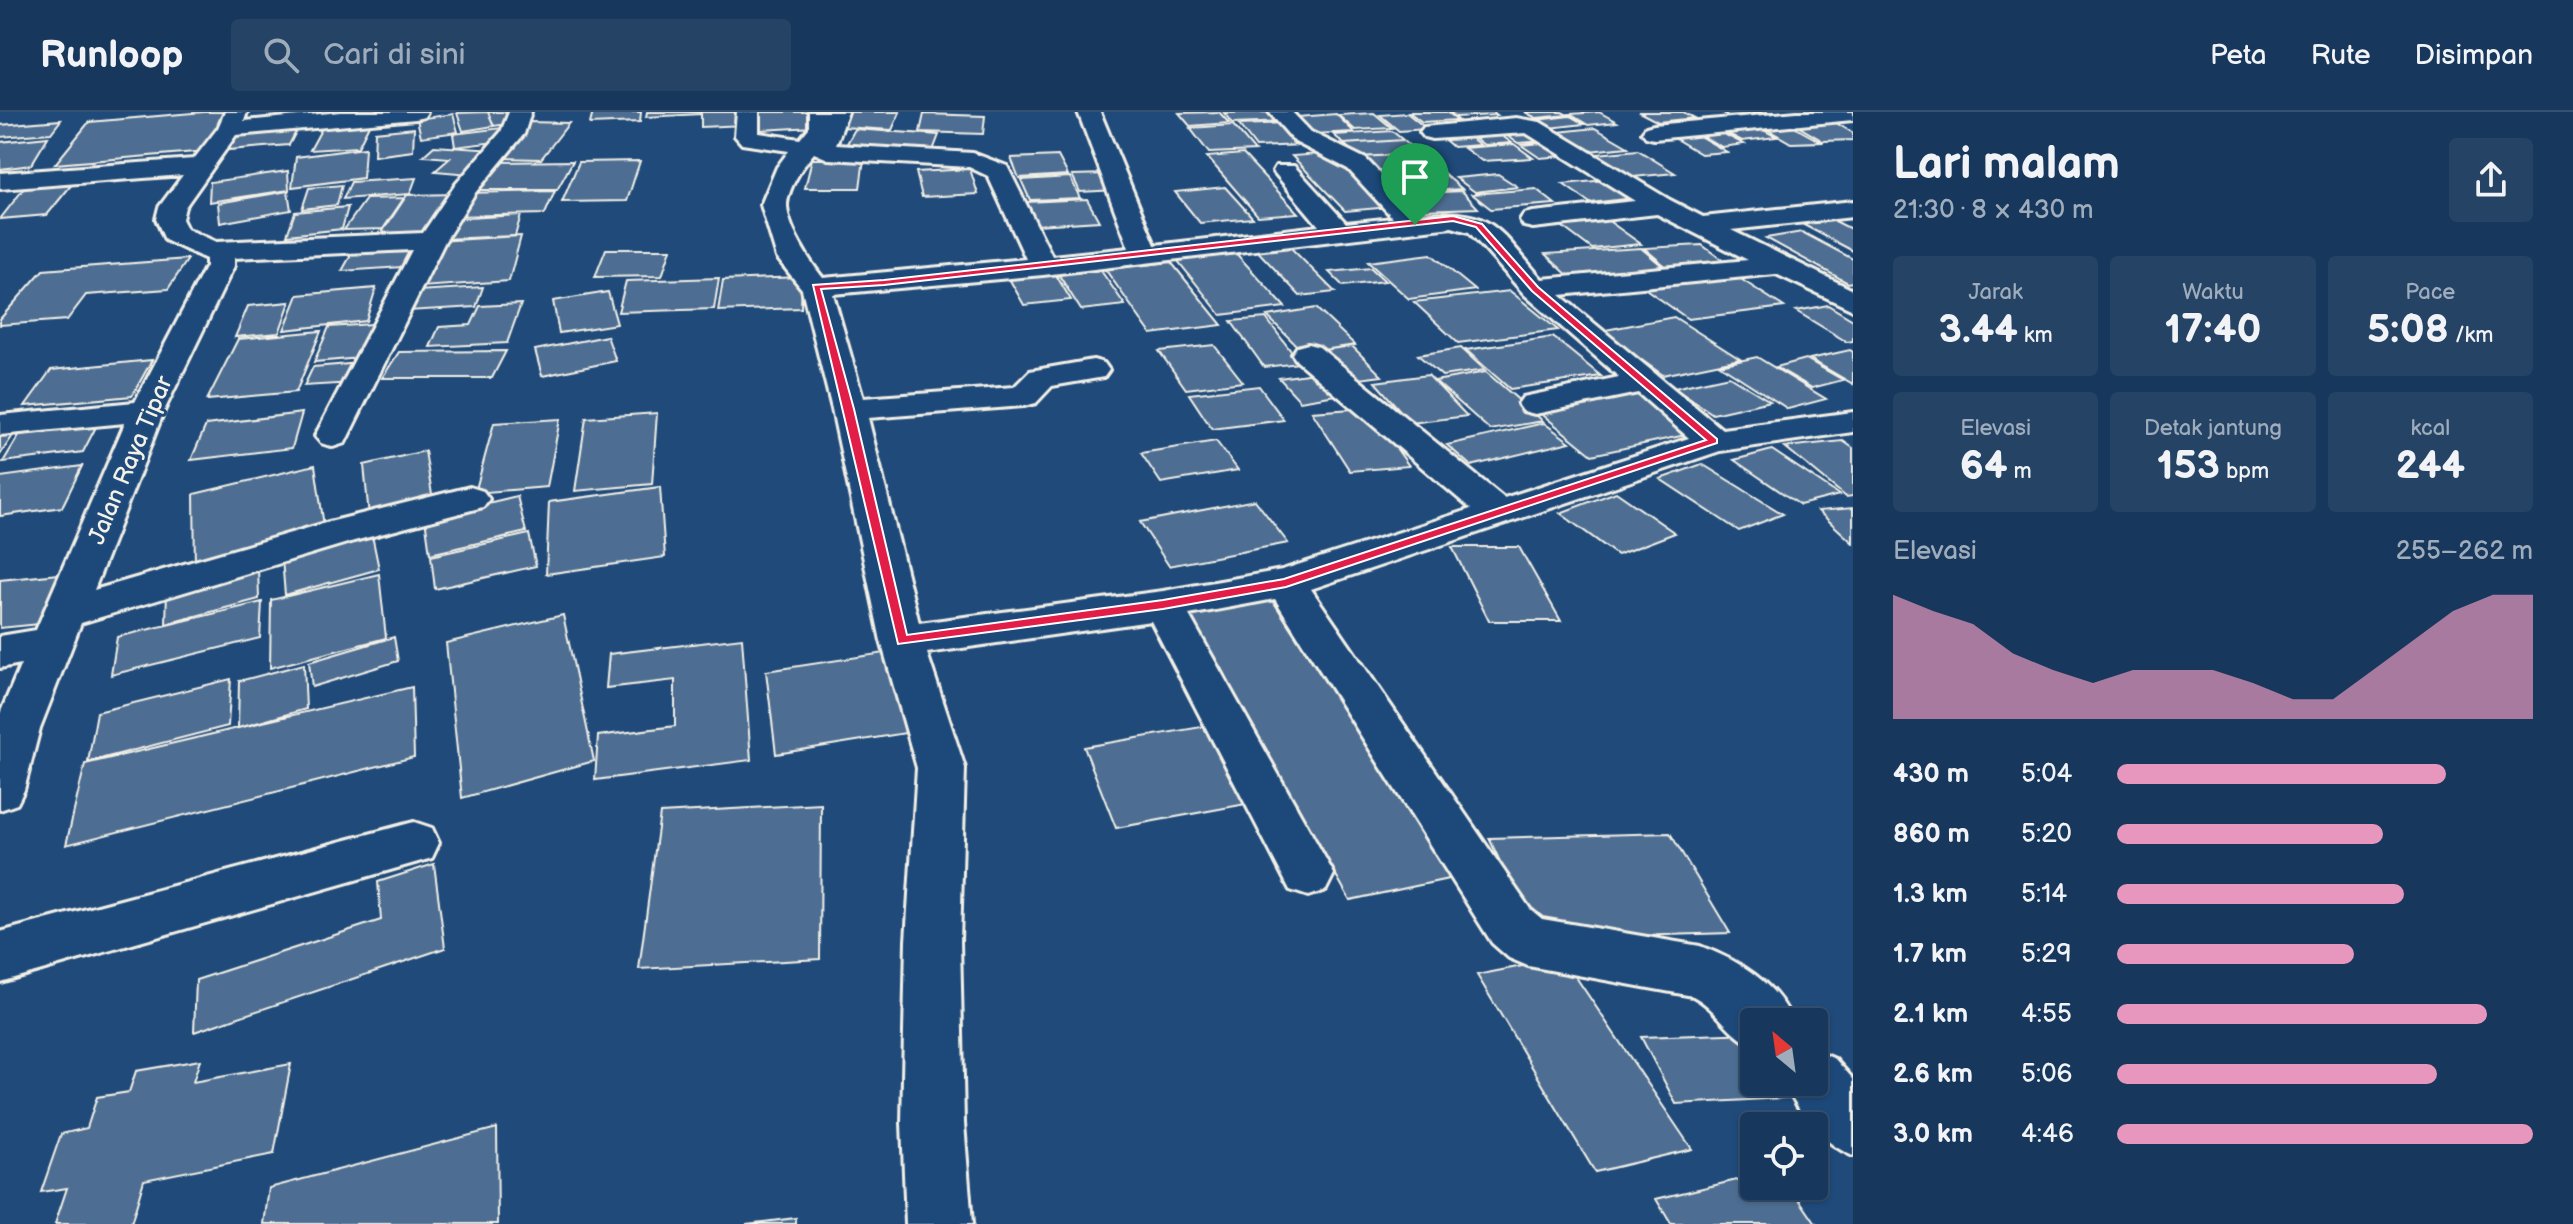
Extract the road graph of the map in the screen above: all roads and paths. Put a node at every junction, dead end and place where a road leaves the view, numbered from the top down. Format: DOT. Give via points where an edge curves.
graph roads {
  1 [pos="416,112"];
  2 [pos="520,112"];
  3 [pos="748,112"];
  4 [pos="820,112"];
  5 [pos="837,112"];
  6 [pos="1089,112"];
  7 [pos="1280,112"];
  8 [pos="1850,114"];
  9 [pos="232,120"];
  10 [pos="1432,132"];
  11 [pos="1654,132"];
  12 [pos="803,146"];
  13 [pos="203,166"];
  14 [pos="1285,171"];
  15 [pos="0,181"];
  16 [pos="1661,206"];
  17 [pos="1853,209"];
  18 [pos="1533,220"];
  19 [pos="1415,225"];
  20 [pos="1697,226"];
  21 [pos="1338,231"];
  22 [pos="431,241"];
  23 [pos="211,251"];
  24 [pos="1145,254"];
  25 [pos="1785,265"];
  26 [pos="1043,266"];
  27 [pos="816,287"];
  28 [pos="1535,289"];
  29 [pos="1853,301"];
  30 [pos="1308,354"];
  31 [pos="1093,370"];
  32 [pos="1644,382"];
  33 [pos="1535,404"];
  34 [pos="849,409"];
  35 [pos="147,411"];
  36 [pos="0,425"];
  37 [pos="1847,428"];
  38 [pos="333,436"];
  39 [pos="1714,441"];
  40 [pos="470,499"];
  41 [pos="1498,512"];
  42 [pos="1286,583"];
  43 [pos="1163,605"];
  44 [pos="59,628"];
  45 [pos="902,641"];
  46 [pos="0,652"];
  47 [pos="0,790"];
  48 [pos="414,843"];
  49 [pos="1308,874"];
  50 [pos="0,957"];
  51 [pos="1750,1008"];
  52 [pos="1828,1096"];
  53 [pos="1853,1125"];
  54 [pos="939,1224"];
  1 -- 9 [label="street"];
  2 -- 22 [label="street" via="512,134 465,189"];
  3 -- 12 [label="street" via="750,139"];
  4 -- 12 [label="street" via="821,129"];
  5 -- 26 [label="street" via="823,149 828,152 965,159 998,171"];
  6 -- 24 [label="street"];
  7 -- 19 [label="street" via="1303,137 1357,164"];
  8 -- 11 [label="street"];
  9 -- 13 [label="street"];
  10 -- 16 [label="street" via="1532,127"];
  12 -- 27 [label="street" via="774,205 791,258"];
  13 -- 15 [label="street"];
  13 -- 23 [label="street" via="169,219 175,234"];
  14 -- 21 [label="street"];
  16 -- 18 [label="street"];
  16 -- 20 [label="street"];
  17 -- 20 [label="street"];
  19 -- 21 [label="street"];
  19 -- 28 [label="street" via="1453,219 1479,226"];
  20 -- 25 [label="street"];
  21 -- 24 [label="street"];
  22 -- 23 [label="street"];
  22 -- 38 [label="street"];
  23 -- 35 [label="street, Jalan Raya Tipar" via="220,255 220,266"];
  24 -- 26 [label="street"];
  25 -- 28 [label="street"];
  25 -- 29 [label="street"];
  26 -- 27 [label="street"];
  27 -- 34 [label="street"];
  28 -- 32 [label="street"];
  30 -- 41 [label="street"];
  31 -- 34 [label="street" via="1042,378 1024,396"];
  32 -- 33 [label="street"];
  32 -- 39 [label="street"];
  34 -- 45 [label="street"];
  35 -- 36 [label="street"];
  35 -- 44 [label="street, Jalan Raya Tipar"];
  37 -- 39 [label="street"];
  39 -- 41 [label="street"];
  40 -- 44 [label="street" via="343,531"];
  41 -- 42 [label="street"];
  42 -- 43 [label="street"];
  42 -- 51 [label="street" via="1511,926 1528,941 1700,972 1725,984"];
  43 -- 45 [label="street"];
  43 -- 49 [label="street"];
  44 -- 46 [label="street"];
  44 -- 47 [label="street, Jalan Raya Tipar" via="17,728"];
  45 -- 54 [label="street" via="941,768 933,941"];
  48 -- 50 [label="street"];
  52 -- 53 [label="street"];
}
